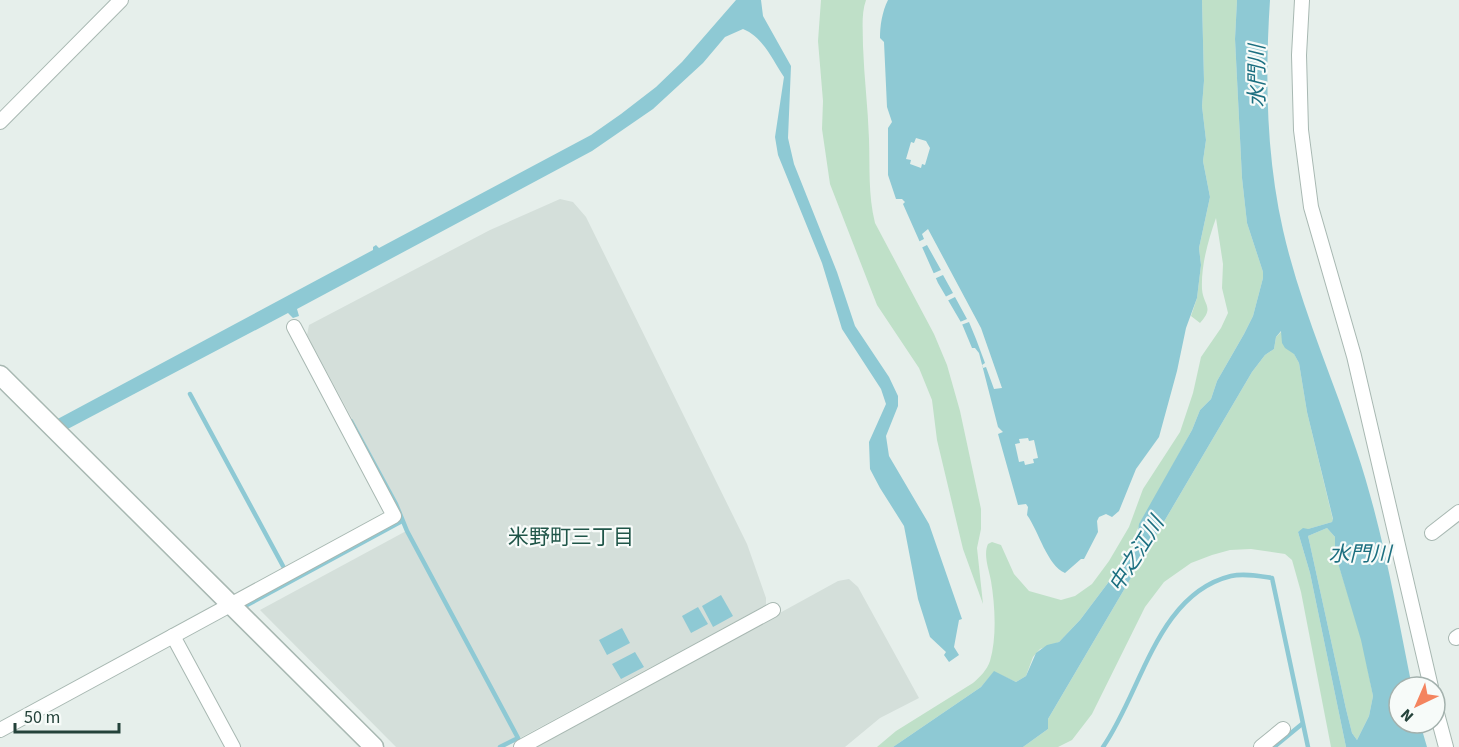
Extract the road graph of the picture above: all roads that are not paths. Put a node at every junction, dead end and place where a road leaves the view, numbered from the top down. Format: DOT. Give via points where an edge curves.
graph roads {
  1 [pos="121,0"];
  2 [pos="1302,0"];
  3 [pos="0,122"];
  4 [pos="294,327"];
  5 [pos="0,375"];
  6 [pos="1459,512"];
  7 [pos="1432,533"];
  8 [pos="231,604"];
  9 [pos="773,610"];
  10 [pos="173,636"];
  11 [pos="1428,675"];
  12 [pos="1283,729"];
  13 [pos="0,730"];
  14 [pos="233,747"];
  15 [pos="374,747"];
  16 [pos="521,747"];
  17 [pos="1261,747"];
  1 -- 3 [label="street"];
  2 -- 11 [label="street" via="1301,130 1311,207 1354,356"];
  4 -- 8 [label="street" via="394,516"];
  5 -- 8 [label="street"];
  6 -- 7 [label="street"];
  8 -- 10 [label="street"];
  8 -- 15 [label="street"];
  9 -- 16 [label="street"];
  10 -- 13 [label="street"];
  10 -- 14 [label="street"];
  12 -- 17 [label="street"];
}
